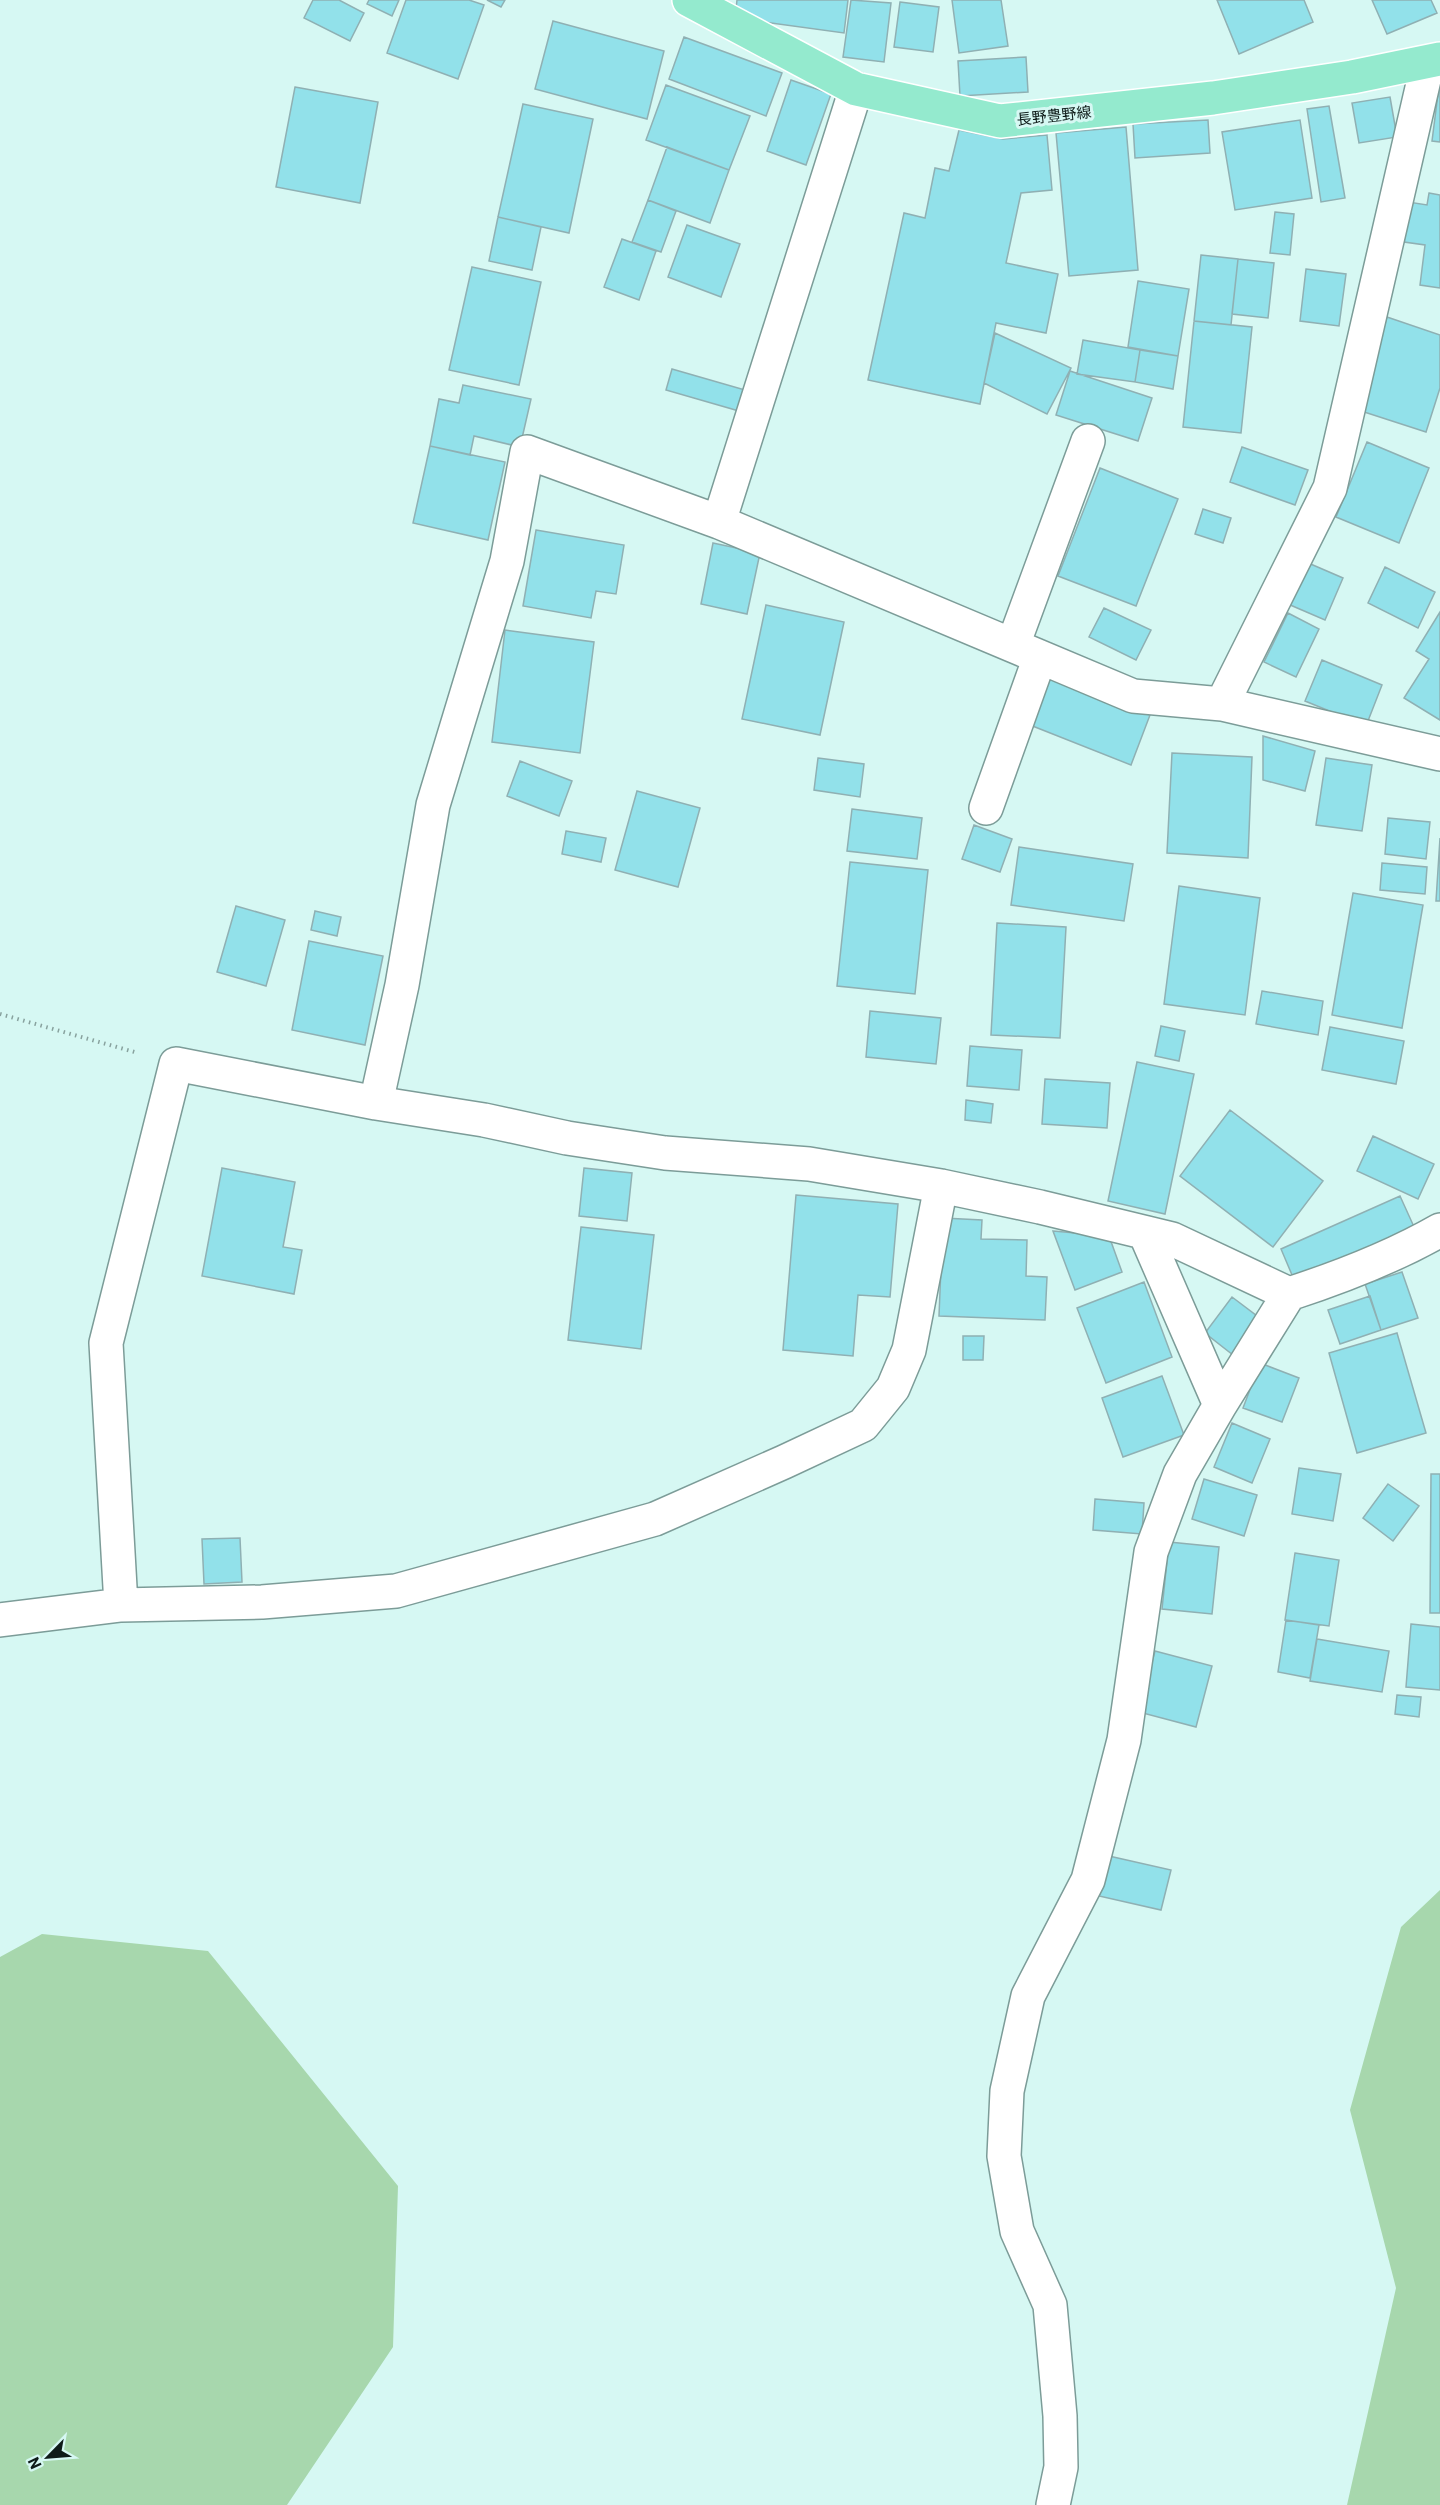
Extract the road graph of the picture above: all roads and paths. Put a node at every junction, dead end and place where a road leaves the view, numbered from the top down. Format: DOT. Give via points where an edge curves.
graph roads {
  1 [pos="689,0"];
  2 [pos="1434,60"];
  3 [pos="856,89"];
  4 [pos="1088,441"];
  5 [pos="719,522"];
  6 [pos="1026,651"];
  7 [pos="1222,704"];
  8 [pos="1440,754"];
  9 [pos="986,808"];
  10 [pos="0,1014"];
  11 [pos="176,1064"];
  12 [pos="376,1103"];
  13 [pos="941,1186"];
  14 [pos="1440,1230"];
  15 [pos="1145,1233"];
  16 [pos="1289,1294"];
  17 [pos="1220,1405"];
  18 [pos="121,1605"];
  19 [pos="0,1620"];
  20 [pos="1053,2505"];
  1 -- 3 [label="main road, 長野豊野線"];
  2 -- 3 [label="main road, 長野豊野線" via="1213,98 1000,120"];
  2 -- 7 [label="street" via="1330,488"];
  3 -- 5 [label="street"];
  4 -- 6 [label="street"];
  5 -- 6 [label="street"];
  5 -- 12 [label="street" via="527,452 507,561 433,805 402,984"];
  6 -- 7 [label="street" via="1133,696"];
  6 -- 9 [label="street"];
  7 -- 8 [label="street"];
  10 -- 11 [label="path"];
  11 -- 12 [label="street"];
  11 -- 18 [label="street" via="106,1343"];
  12 -- 13 [label="street" via="665,1153 808,1164"];
  13 -- 15 [label="street"];
  13 -- 18 [label="street" via="909,1350 893,1388 863,1425 655,1519 396,1591 262,1602"];
  14 -- 16 [label="street" via="1336,1279"];
  15 -- 16 [label="street" via="1172,1239"];
  15 -- 17 [label="street"];
  16 -- 17 [label="street"];
  17 -- 20 [label="street" via="1180,1474 1151,1552 1124,1740 1088,1880 1028,1996 1007,2091 1004,2156 1017,2231 1050,2305 1060,2415 1060,2467"];
  18 -- 19 [label="street"];
}
